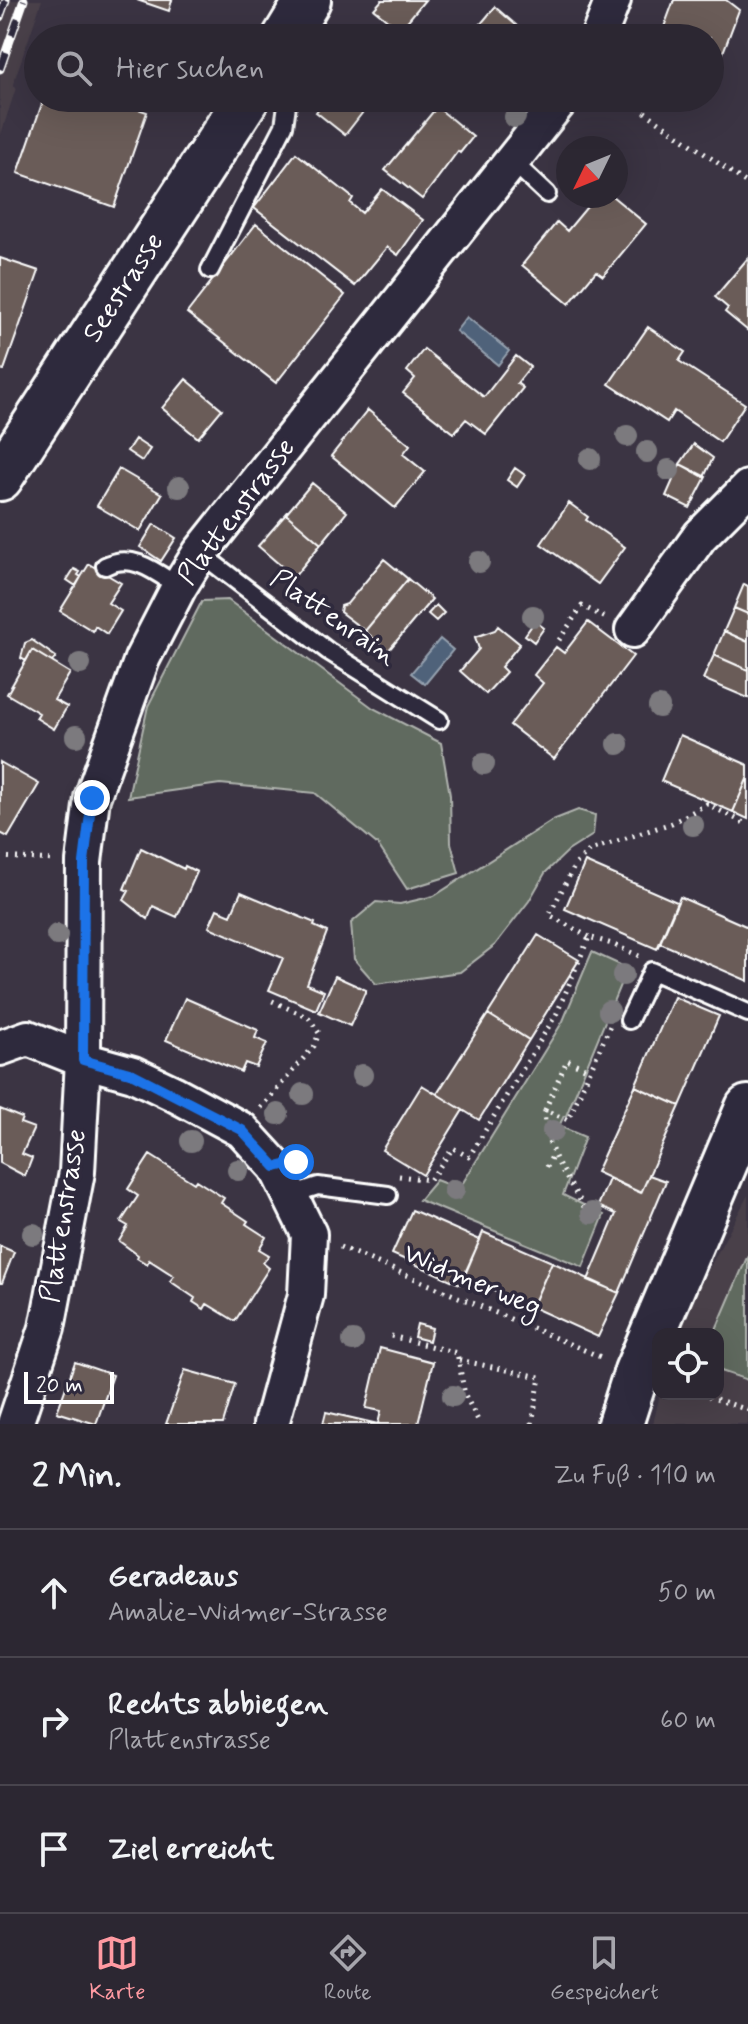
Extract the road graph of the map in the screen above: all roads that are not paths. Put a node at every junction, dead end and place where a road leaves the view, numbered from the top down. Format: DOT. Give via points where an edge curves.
graph roads {
  1 [pos="308,0"];
  2 [pos="613,0"];
  3 [pos="293,24"];
  4 [pos="604,24"];
  5 [pos="238,112"];
  6 [pos="286,112"];
  7 [pos="551,112"];
  8 [pos="513,162"];
  9 [pos="547,194"];
  10 [pos="210,270"];
  11 [pos="0,478"];
  12 [pos="748,488"];
  13 [pos="200,553"];
  14 [pos="105,566"];
  15 [pos="179,587"];
  16 [pos="633,630"];
  17 [pos="439,720"];
  18 [pos="748,1013"];
  19 [pos="629,1020"];
  20 [pos="0,1048"];
  21 [pos="83,1060"];
  22 [pos="748,1108"];
  23 [pos="290,1195"];
  24 [pos="388,1195"];
  25 [pos="15,1424"];
  26 [pos="271,1424"];
  27 [pos="620,1424"];
  1 -- 3 [label="main road"];
  2 -- 4 [label="street"];
  5 -- 11 [label="main road, Seestrasse"];
  6 -- 10 [label="lane" via="284,126"];
  7 -- 8 [label="street, Plattenstrasse"];
  8 -- 9 [label="lane"];
  8 -- 13 [label="street, Plattenstrasse"];
  12 -- 16 [label="street" via="700,536"];
  13 -- 15 [label="street, Plattenstrasse"];
  13 -- 17 [label="lane, Plattenrain" via="328,651"];
  14 -- 15 [label="lane" via="130,561"];
  15 -- 21 [label="street, Plattenstrasse" via="142,659 92,798 84,862"];
  18 -- 19 [label="lane" via="652,971"];
  20 -- 21 [label="street" via="28,1038"];
  21 -- 23 [label="street" via="133,1074 242,1130 276,1167"];
  21 -- 25 [label="street, Plattenstrasse" via="72,1199 47,1328"];
  22 -- 27 [label="main road" via="637,1371"];
  23 -- 24 [label="lane" via="318,1186"];
  23 -- 26 [label="street" via="309,1234 306,1295"];
}
